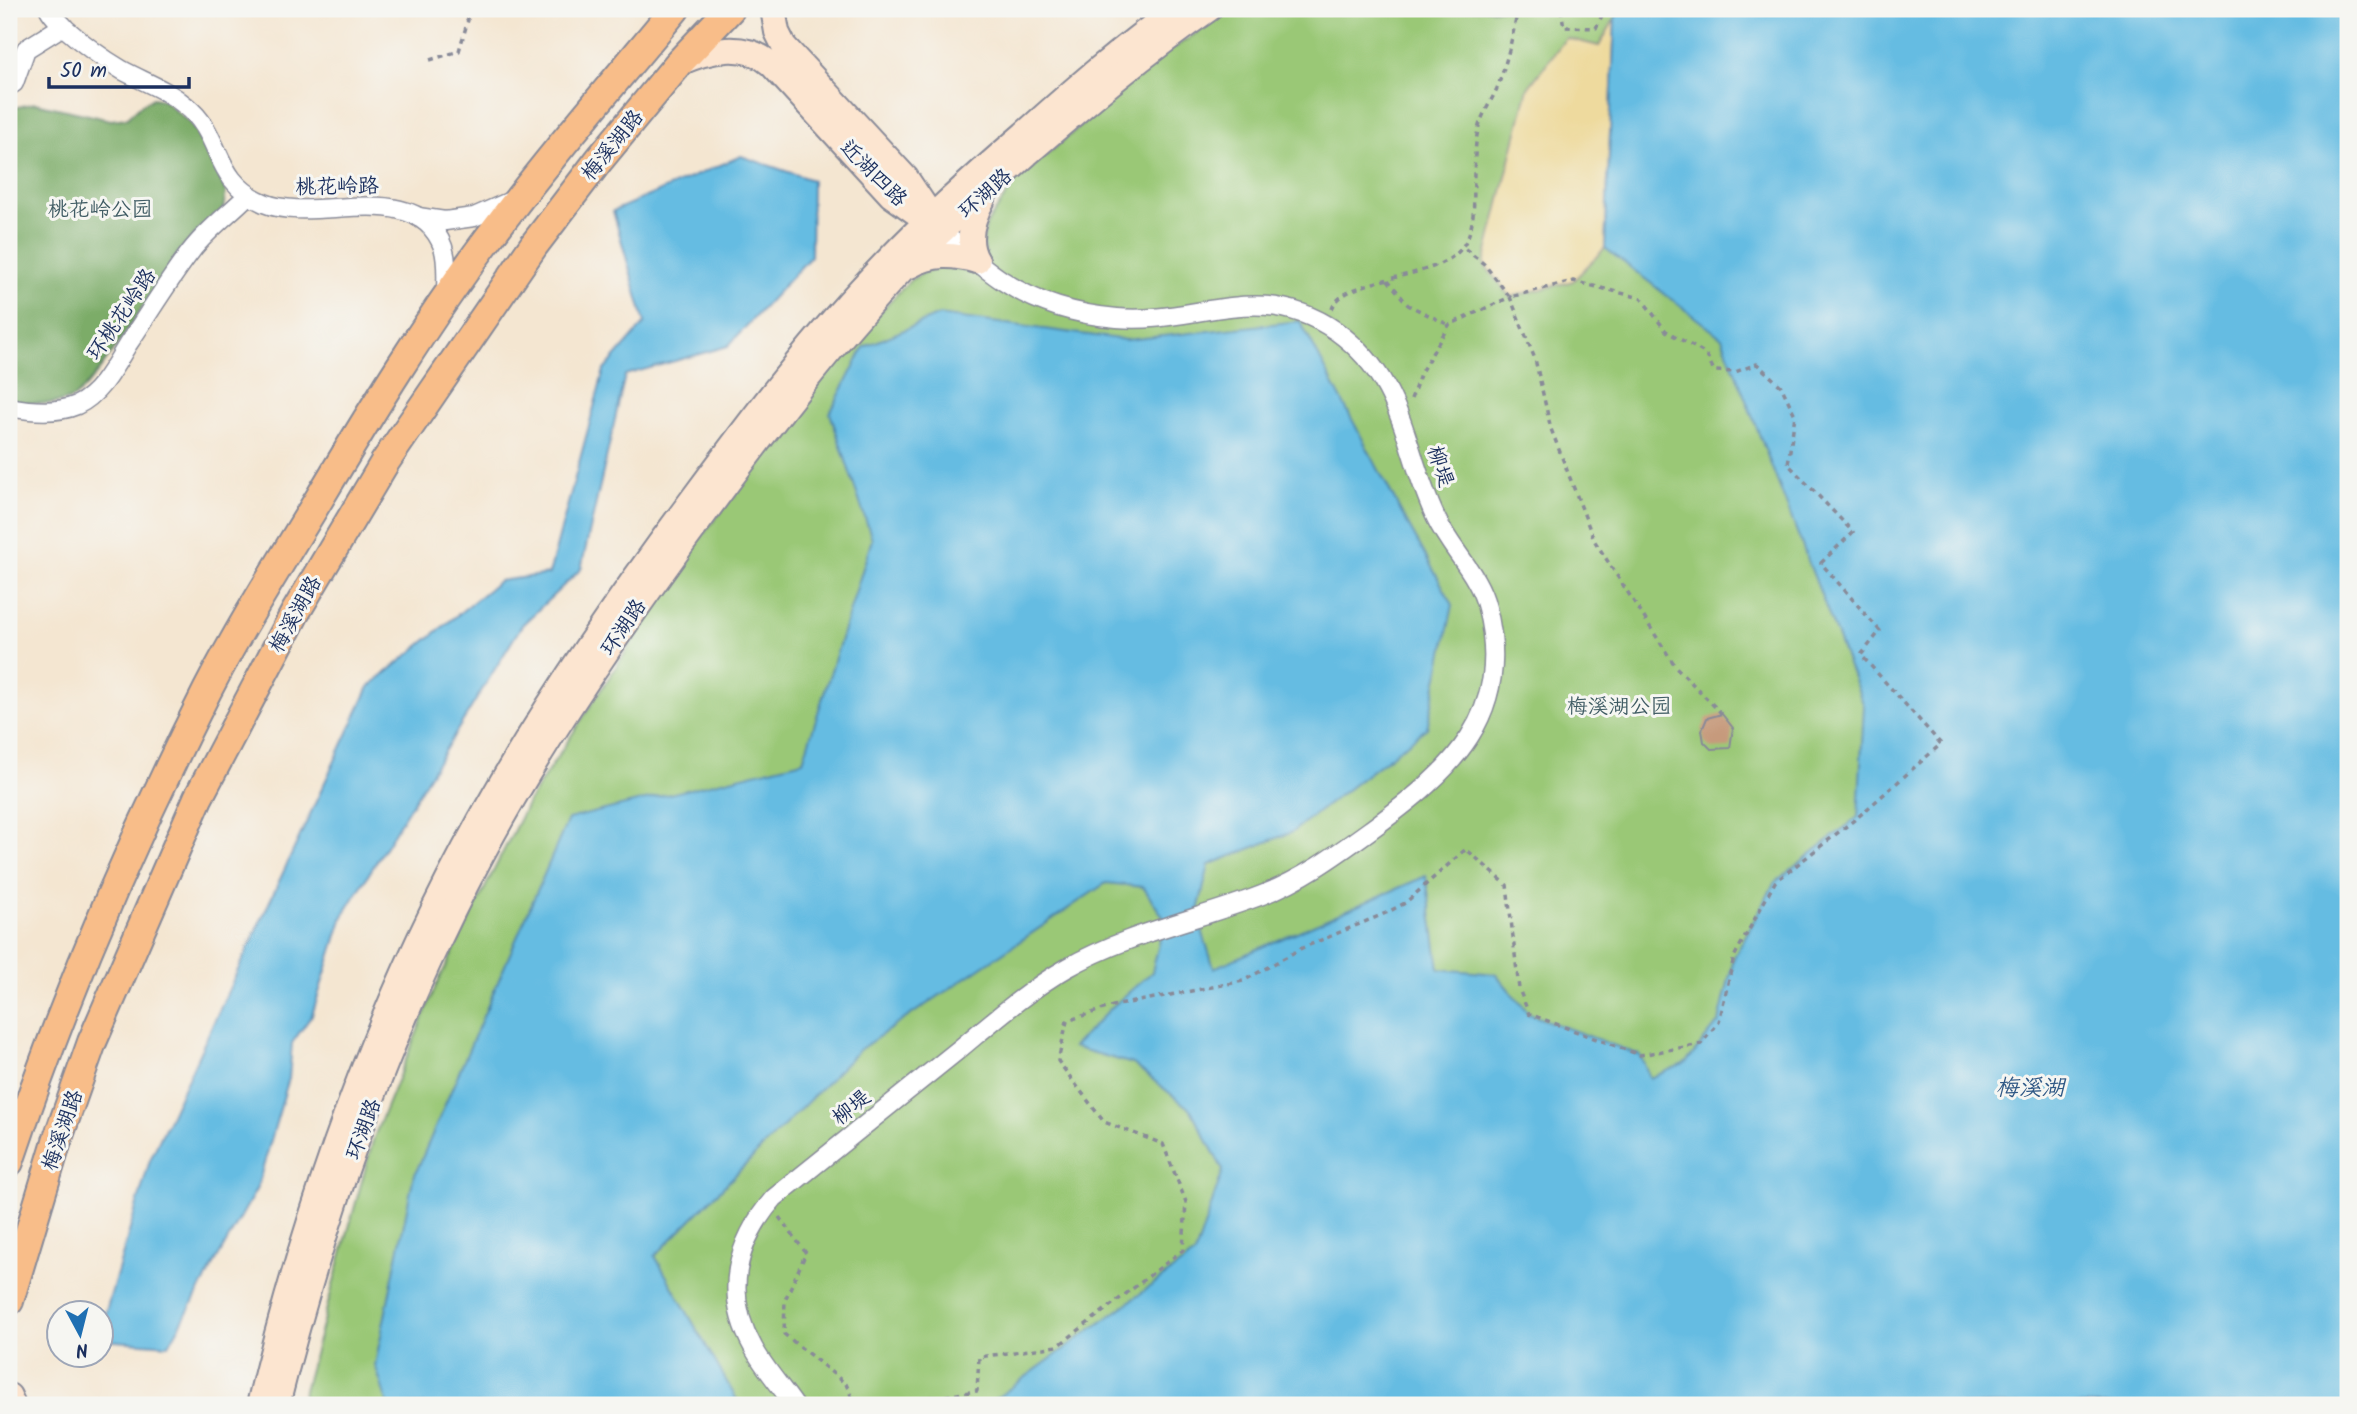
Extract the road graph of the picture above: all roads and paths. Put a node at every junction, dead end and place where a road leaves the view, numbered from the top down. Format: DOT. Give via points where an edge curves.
graph roads {
  1 [pos="49,9"];
  2 [pos="456,9"];
  3 [pos="675,9"];
  4 [pos="730,9"];
  5 [pos="773,9"];
  6 [pos="1175,9"];
  7 [pos="1209,9"];
  8 [pos="1518,9"];
  9 [pos="1561,9"];
  10 [pos="1605,9"];
  11 [pos="63,26"];
  12 [pos="430,60"];
  13 [pos="679,63"];
  14 [pos="9,86"];
  15 [pos="985,179"];
  16 [pos="899,186"];
  17 [pos="248,195"];
  18 [pos="524,195"];
  19 [pos="414,216"];
  20 [pos="934,223"];
  21 [pos="1463,247"];
  22 [pos="977,261"];
  23 [pos="894,266"];
  24 [pos="1388,279"];
  25 [pos="1510,297"];
  26 [pos="446,300"];
  27 [pos="1449,324"];
  28 [pos="1328,326"];
  29 [pos="9,407"];
  30 [pos="1403,420"];
  31 [pos="1722,713"];
  32 [pos="9,1162"];
  33 [pos="769,1204"];
  34 [pos="9,1301"];
  35 [pos="9,1396"];
  36 [pos="13,1405"];
  37 [pos="259,1405"];
  38 [pos="277,1405"];
  39 [pos="793,1405"];
  40 [pos="855,1405"];
  41 [pos="886,1405"];
  1 -- 11 [label="street, 桃花岭路"];
  2 -- 12 [label="path" via="468,20 459,51"];
  3 -- 18 [label="main road, 梅溪湖路"];
  4 -- 13 [label="main road, 梅溪湖路"];
  5 -- 16 [label="main road, 近湖四路" via="784,46"];
  6 -- 15 [label="main road, 环湖路" via="1100,67"];
  7 -- 15 [label="main road, 环湖路"];
  8 -- 21 [label="path" via="1497,87 1478,129 1473,221"];
  9 -- 10 [label="path" via="1564,27 1596,28"];
  11 -- 14 [label="street" via="26,49"];
  11 -- 17 [label="street, 桃花岭路" via="98,55 163,89 190,109 234,184"];
  13 -- 16 [label="main road, 近湖四路" via="729,50 760,54"];
  13 -- 34 [label="main road, 梅溪湖路" via="534,245 449,367 332,547 250,696 198,798 92,1042"];
  15 -- 16 [label="main road" via="936,188"];
  15 -- 20 [label="main road, 环湖路"];
  15 -- 22 [label="main road" via="971,229"];
  16 -- 20 [label="main road, 近湖四路"];
  16 -- 23 [label="main road"];
  17 -- 19 [label="street, 桃花岭路" via="288,210 356,205"];
  17 -- 29 [label="street, 环桃花岭路" via="191,250 91,396 62,410"];
  18 -- 19 [label="street, 桃花岭路" via="474,217 445,221"];
  18 -- 26 [label="main road, 梅溪湖路"];
  19 -- 26 [label="street" via="443,246"];
  20 -- 22 [label="street, 柳堤"];
  20 -- 23 [label="main road, 环湖路"];
  21 -- 24 [label="path" via="1447,260"];
  21 -- 25 [label="path" via="1484,264"];
  22 -- 23 [label="main road" via="947,255"];
  22 -- 28 [label="street, 柳堤" via="1035,298 1094,315 1152,318 1241,305 1281,307"];
  23 -- 37 [label="main road, 环湖路" via="815,341 769,397 591,640 495,794 452,873 358,1084 299,1256"];
  23 -- 38 [label="main road, 环湖路" via="664,568 574,699 513,799 458,903 389,1057 320,1248"];
  24 -- 27 [label="path" via="1408,305"];
  24 -- 28 [label="path" via="1345,294 1333,305"];
  25 -- 27 [label="path"];
  25 -- 31 [label="path" via="1535,359 1551,429 1594,540 1676,667"];
  25 -- 41 [label="path" via="1573,281 1641,299 1666,331 1706,354 1713,371 1735,372 1757,365 1781,386 1795,415 1788,464 1853,532 1821,563 1880,631 1861,655 1941,744 1775,882 1734,957 1719,1022 1702,1044 1640,1055 1529,1014 1519,989 1507,885 1466,849 1405,903 1301,948 1243,981 1113,1006 1067,1021 1058,1061 1104,1122 1163,1144 1186,1202 1183,1250 1058,1346 978,1357 977,1391"];
  26 -- 32 [label="main road, 梅溪湖路" via="400,365 209,688 139,831 75,978"];
  27 -- 30 [label="path" via="1422,372"];
  28 -- 30 [label="street, 柳堤" via="1358,349 1374,369"];
  30 -- 33 [label="street, 柳堤" via="1438,523 1474,577 1488,609 1492,660 1488,699 1469,741 1417,796 1324,864 1260,896 1100,951 1037,987"];
  33 -- 39 [label="street, 柳堤" via="745,1241 737,1276 738,1309 754,1349"];
  33 -- 40 [label="path" via="806,1252 785,1300 784,1334 846,1384"];
  35 -- 36 [label="main road"];
}
